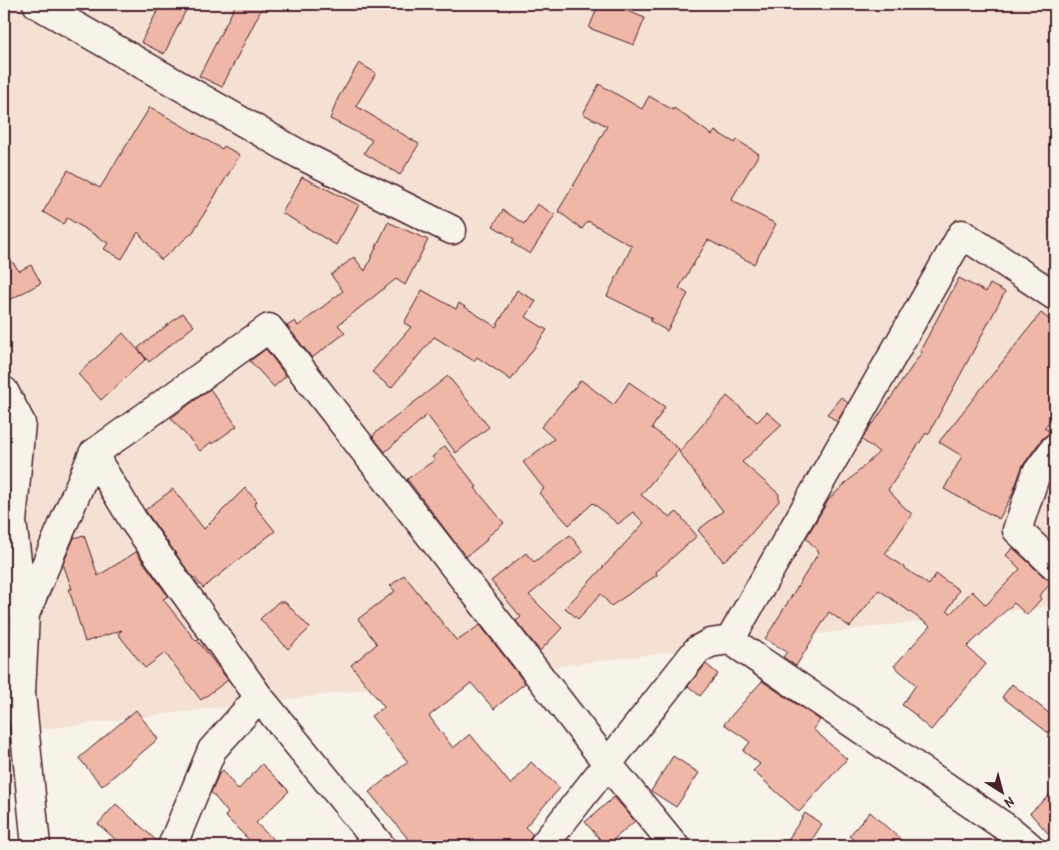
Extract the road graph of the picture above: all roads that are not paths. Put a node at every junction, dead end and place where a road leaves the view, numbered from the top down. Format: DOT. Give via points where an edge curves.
graph roads {
  1 [pos="37,4"];
  2 [pos="452,230"];
  3 [pos="1055,296"];
  4 [pos="4,391"];
  5 [pos="1055,448"];
  6 [pos="92,454"];
  7 [pos="1055,566"];
  8 [pos="24,614"];
  9 [pos="730,640"];
  10 [pos="259,697"];
  11 [pos="607,763"];
  12 [pos="36,846"];
  13 [pos="172,846"];
  14 [pos="381,846"];
  15 [pos="543,846"];
  16 [pos="675,846"];
  17 [pos="1029,846"];
  1 -- 2 [label="street" via="299,154"];
  3 -- 9 [label="street" via="962,234"];
  4 -- 8 [label="street" via="21,423 12,522"];
  5 -- 7 [label="street" via="1036,474 1017,530"];
  6 -- 8 [label="street"];
  6 -- 10 [label="street" via="133,520"];
  6 -- 11 [label="street" via="269,328"];
  8 -- 12 [label="street" via="21,693"];
  9 -- 11 [label="street" via="710,643 697,650"];
  9 -- 17 [label="street"];
  10 -- 13 [label="street" via="212,750"];
  10 -- 14 [label="street"];
  11 -- 15 [label="street"];
  11 -- 16 [label="street"];
}
